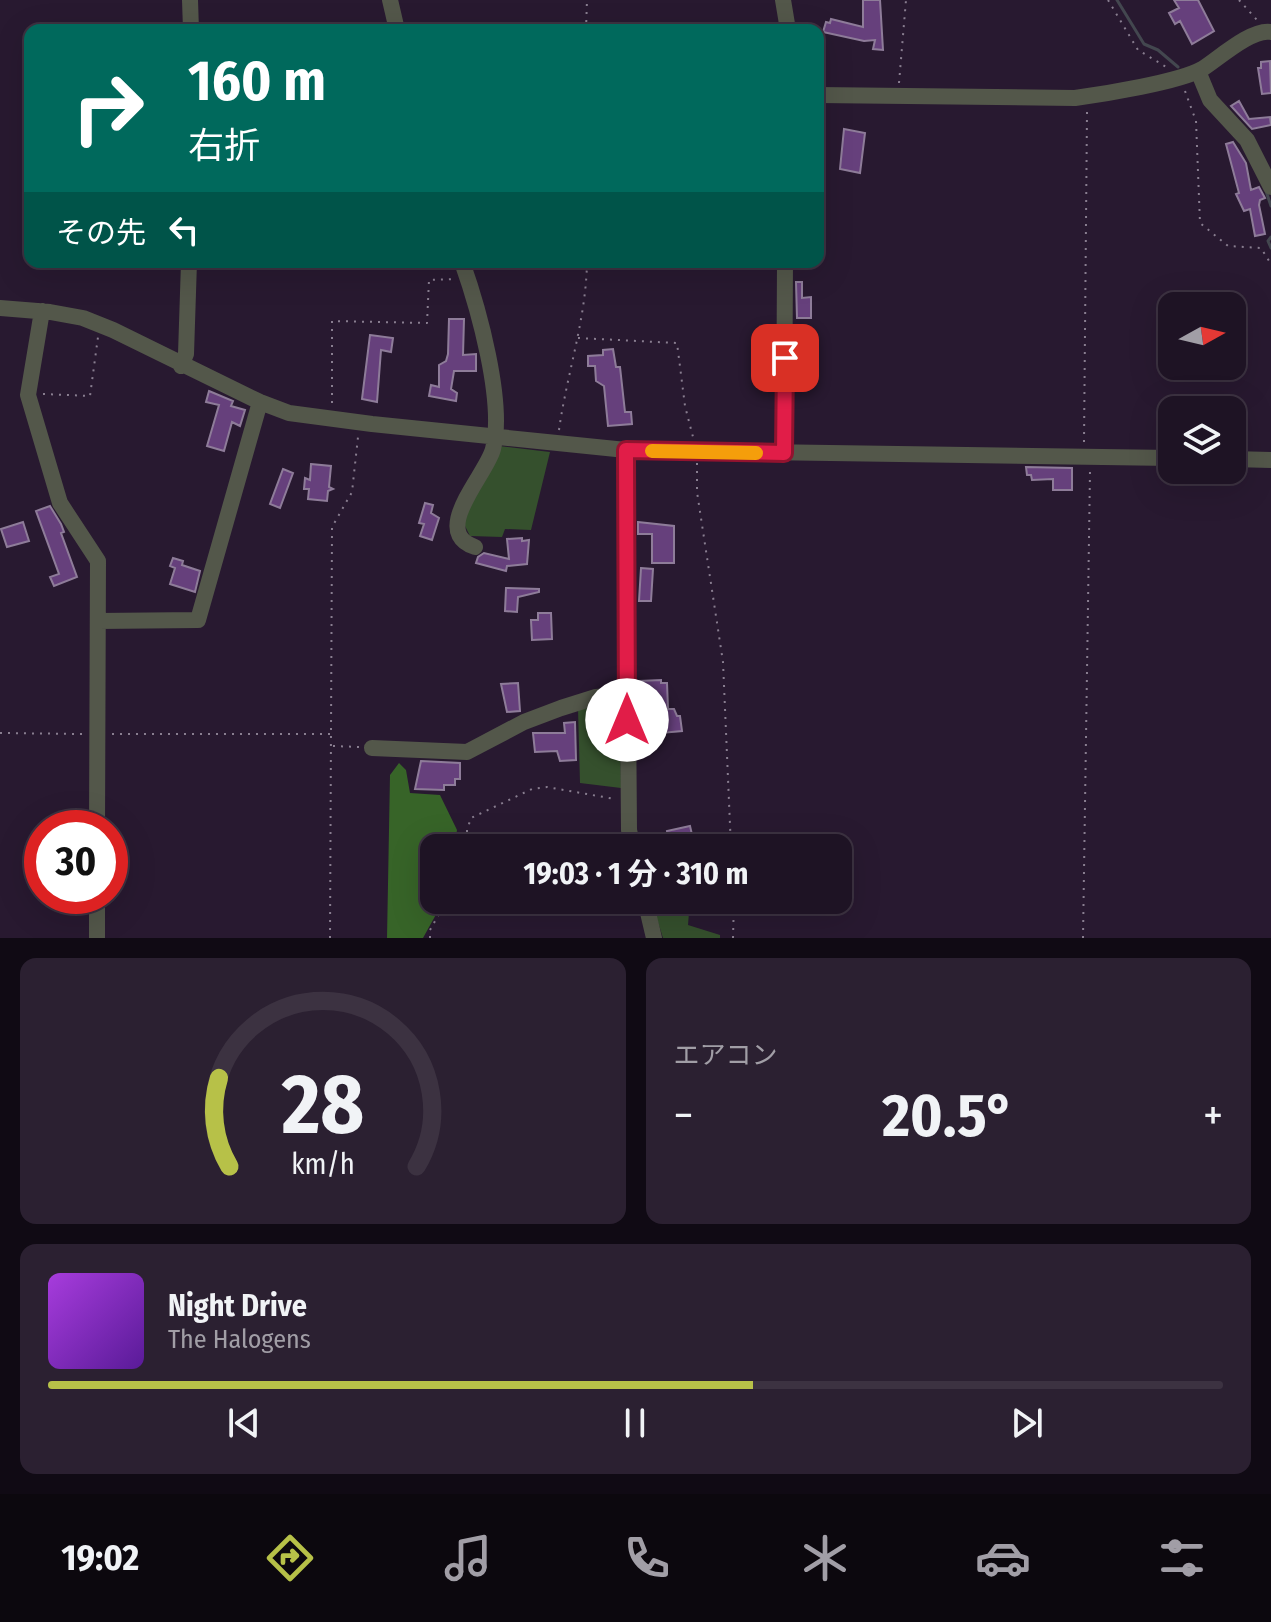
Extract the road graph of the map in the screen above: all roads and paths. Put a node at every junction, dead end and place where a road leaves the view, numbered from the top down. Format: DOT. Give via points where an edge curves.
graph roads {
  1 [pos="190,0"];
  2 [pos="390,0"];
  3 [pos="587,0"];
  4 [pos="783,0"];
  5 [pos="906,0"];
  6 [pos="1108,0"];
  7 [pos="1239,0"];
  8 [pos="191,24"];
  9 [pos="396,24"];
  10 [pos="586,24"];
  11 [pos="787,24"];
  12 [pos="1268,31"];
  13 [pos="1198,71"];
  14 [pos="1179,76"];
  15 [pos="824,95"];
  16 [pos="898,96"];
  17 [pos="1087,96"];
  18 [pos="1271,187"];
  19 [pos="1271,264"];
  20 [pos="189,268"];
  21 [pos="464,268"];
  22 [pos="587,268"];
  23 [pos="785,268"];
  24 [pos="468,279"];
  25 [pos="0,308"];
  26 [pos="42,311"];
  27 [pos="99,324"];
  28 [pos="578,338"];
  29 [pos="181,366"];
  30 [pos="28,393"];
  31 [pos="260,402"];
  32 [pos="332,419"];
  33 [pos="359,422"];
  34 [pos="496,436"];
  35 [pos="557,443"];
  36 [pos="626,450"];
  37 [pos="696,452"];
  38 [pos="784,453"];
  39 [pos="1090,457"];
  40 [pos="1158,458"];
  41 [pos="1246,459"];
  42 [pos="1271,460"];
  43 [pos="475,547"];
  44 [pos="98,621"];
  45 [pos="626,694"];
  46 [pos="0,733"];
  47 [pos="98,734"];
  48 [pos="331,734"];
  49 [pos="331,746"];
  50 [pos="372,748"];
  51 [pos="628,801"];
  52 [pos="97,810"];
  53 [pos="467,834"];
  54 [pos="632,834"];
  55 [pos="730,834"];
  56 [pos="97,914"];
  57 [pos="439,914"];
  58 [pos="648,914"];
  59 [pos="734,914"];
  60 [pos="97,938"];
  61 [pos="330,938"];
  62 [pos="430,938"];
  63 [pos="654,938"];
  64 [pos="733,938"];
  65 [pos="1083,938"];
  1 -- 8 [label="street"];
  2 -- 9 [label="street"];
  3 -- 10 [label="path"];
  4 -- 11 [label="street"];
  5 -- 16 [label="path"];
  6 -- 14 [label="path" via="1138,50"];
  7 -- 12 [label="path"];
  12 -- 13 [label="street" via="1254,34"];
  13 -- 14 [label="street"];
  13 -- 18 [label="street" via="1210,100 1247,140"];
  14 -- 17 [label="street"];
  14 -- 19 [label="path" via="1196,121 1200,223 1228,246 1261,248"];
  15 -- 16 [label="street"];
  16 -- 17 [label="street"];
  17 -- 39 [label="path" via="1084,442"];
  20 -- 29 [label="street" via="186,354"];
  21 -- 24 [label="street"];
  22 -- 28 [label="path"];
  23 -- 38 [label="street"];
  24 -- 32 [label="path" via="429,280 427,323 332,321"];
  24 -- 34 [label="street" via="486,344"];
  25 -- 26 [label="street"];
  26 -- 27 [label="street"];
  26 -- 30 [label="street"];
  27 -- 29 [label="street"];
  27 -- 30 [label="path" via="90,396"];
  28 -- 35 [label="path" via="566,376"];
  28 -- 37 [label="path" via="677,343"];
  29 -- 31 [label="street"];
  30 -- 44 [label="street" via="60,503 98,561"];
  31 -- 32 [label="street" via="289,413"];
  31 -- 44 [label="street" via="198,620"];
  32 -- 33 [label="street"];
  33 -- 34 [label="street"];
  33 -- 48 [label="path" via="352,492 332,527"];
  34 -- 35 [label="street"];
  34 -- 43 [label="street" via="457,515 460,537"];
  35 -- 36 [label="street"];
  36 -- 37 [label="street"];
  36 -- 45 [label="street"];
  37 -- 38 [label="street"];
  37 -- 55 [label="path" via="697,492 723,662"];
  38 -- 39 [label="street"];
  39 -- 40 [label="street"];
  39 -- 65 [label="path"];
  41 -- 42 [label="street"];
  44 -- 47 [label="street"];
  45 -- 50 [label="street" via="561,708 467,752"];
  45 -- 51 [label="street"];
  46 -- 47 [label="path"];
  47 -- 48 [label="path"];
  47 -- 52 [label="street"];
  48 -- 49 [label="path"];
  49 -- 50 [label="path"];
  49 -- 61 [label="path"];
  51 -- 53 [label="path" via="532,789 471,818"];
  51 -- 54 [label="street"];
  56 -- 60 [label="street"];
  57 -- 62 [label="path"];
  58 -- 63 [label="street"];
  59 -- 64 [label="path"];
}
